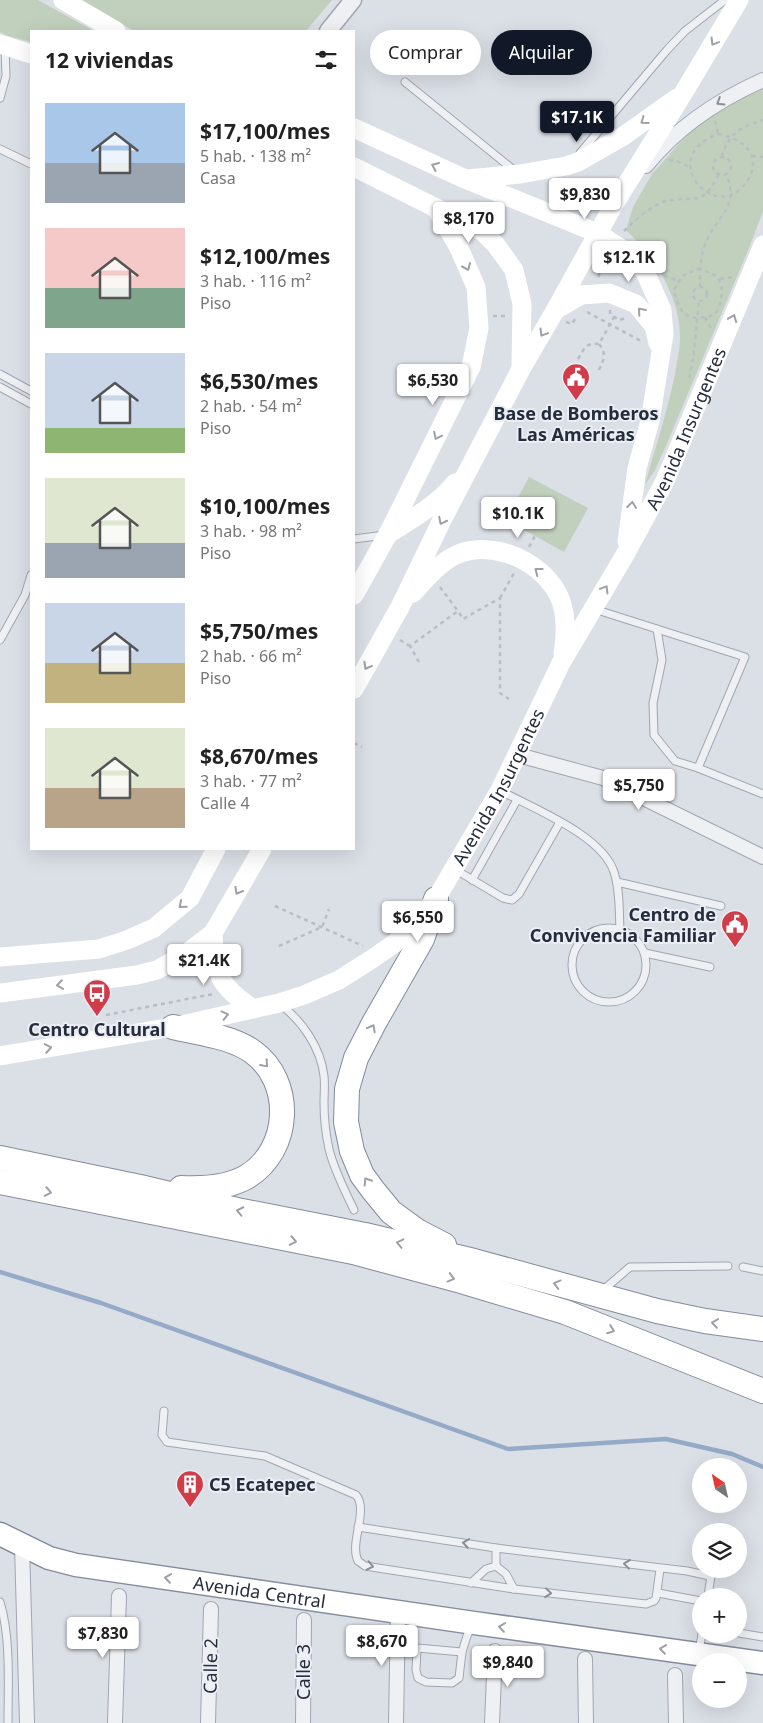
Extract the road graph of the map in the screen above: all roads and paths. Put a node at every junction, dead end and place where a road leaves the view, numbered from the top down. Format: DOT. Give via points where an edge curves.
graph roads {
  1 [pos="63,0"];
  2 [pos="353,0"];
  3 [pos="725,0"];
  4 [pos="739,0"];
  5 [pos="114,30"];
  6 [pos="329,30"];
  7 [pos="3,46"];
  8 [pos="30,54"];
  9 [pos="763,80"];
  10 [pos="405,82"];
  11 [pos="684,92"];
  12 [pos="0,98"];
  13 [pos="763,120"];
  14 [pos="355,128"];
  15 [pos="731,137"];
  16 [pos="0,149"];
  17 [pos="752,156"];
  18 [pos="722,157"];
  19 [pos="652,158"];
  20 [pos="763,158"];
  21 [pos="30,164"];
  22 [pos="569,166"];
  23 [pos="355,168"];
  24 [pos="691,168"];
  25 [pos="520,174"];
  26 [pos="726,174"];
  27 [pos="718,175"];
  28 [pos="465,179"];
  29 [pos="707,193"];
  30 [pos="730,195"];
  31 [pos="436,208"];
  32 [pos="605,219"];
  33 [pos="620,236"];
  34 [pos="763,245"];
  35 [pos="700,270"];
  36 [pos="700,287"];
  37 [pos="699,301"];
  38 [pos="581,308"];
  39 [pos="556,309"];
  40 [pos="614,317"];
  41 [pos="698,318"];
  42 [pos="610,324"];
  43 [pos="644,342"];
  44 [pos="599,344"];
  45 [pos="661,354"];
  46 [pos="578,359"];
  47 [pos="521,369"];
  48 [pos="599,370"];
  49 [pos="0,374"];
  50 [pos="687,382"];
  51 [pos="0,386"];
  52 [pos="30,390"];
  53 [pos="30,403"];
  54 [pos="472,463"];
  55 [pos="388,534"];
  56 [pos="355,539"];
  57 [pos="626,554"];
  58 [pos="430,574"];
  59 [pos="30,578"];
  60 [pos="355,593"];
  61 [pos="400,607"];
  62 [pos="593,608"];
  63 [pos="458,611"];
  64 [pos="657,629"];
  65 [pos="0,640"];
  66 [pos="418,662"];
  67 [pos="561,663"];
  68 [pos="355,687"];
  69 [pos="509,699"];
  70 [pos="355,744"];
  71 [pos="362,747"];
  72 [pos="518,755"];
  73 [pos="698,768"];
  74 [pos="500,790"];
  75 [pos="763,794"];
  76 [pos="517,800"];
  77 [pos="560,822"];
  78 [pos="215,850"];
  79 [pos="261,850"];
  80 [pos="763,858"];
  81 [pos="453,869"];
  82 [pos="472,880"];
  83 [pos="617,882"];
  84 [pos="436,899"];
  85 [pos="275,906"];
  86 [pos="721,906"];
  87 [pos="329,910"];
  88 [pos="322,927"];
  89 [pos="620,929"];
  90 [pos="213,933"];
  91 [pos="279,946"];
  92 [pos="364,946"];
  93 [pos="645,953"];
  94 [pos="0,957"];
  95 [pos="710,966"];
  96 [pos="229,990"];
  97 [pos="0,994"];
  98 [pos="279,1003"];
  99 [pos="252,1008"];
  100 [pos="106,1015"];
  101 [pos="173,1027"];
  102 [pos="0,1056"];
  103 [pos="0,1158"];
  104 [pos="0,1182"];
  105 [pos="140,1187"];
  106 [pos="354,1210"];
  107 [pos="474,1261"];
  108 [pos="728,1266"];
  109 [pos="743,1267"];
  110 [pos="763,1271"];
  111 [pos="597,1294"];
  112 [pos="763,1329"];
  113 [pos="763,1391"];
  114 [pos="164,1411"];
  115 [pos="358,1527"];
  116 [pos="0,1534"];
  117 [pos="22,1546"];
  118 [pos="496,1548"];
  119 [pos="496,1566"];
  120 [pos="660,1568"];
  121 [pos="692,1571"];
  122 [pos="471,1583"];
  123 [pos="514,1589"];
  124 [pos="658,1593"];
  125 [pos="119,1596"];
  126 [pos="692,1599"];
  127 [pos="0,1602"];
  128 [pos="211,1609"];
  129 [pos="398,1611"];
  130 [pos="304,1620"];
  131 [pos="474,1623"];
  132 [pos="747,1634"];
  133 [pos="763,1637"];
  134 [pos="700,1644"];
  135 [pos="397,1645"];
  136 [pos="418,1648"];
  137 [pos="495,1651"];
  138 [pos="462,1652"];
  139 [pos="585,1659"];
  140 [pos="763,1662"];
  141 [pos="675,1675"];
  142 [pos="8,1723"];
  143 [pos="27,1723"];
  144 [pos="115,1723"];
  145 [pos="208,1723"];
  146 [pos="303,1723"];
  147 [pos="396,1723"];
  148 [pos="492,1723"];
  149 [pos="586,1723"];
  150 [pos="676,1723"];
  1 -- 5 [label="main road"];
  2 -- 6 [label="street"];
  3 -- 22 [label="lane" via="678,37"];
  4 -- 11 [label="main road, one-way"];
  7 -- 8 [label="main road"];
  7 -- 12 [label="lane" via="6,76"];
  9 -- 19 [label="street, one-way" via="720,101 680,131"];
  10 -- 25 [label="lane"];
  11 -- 22 [label="main road, one-way" via="622,137"];
  11 -- 32 [label="main road"];
  13 -- 15 [label="path" via="740,129"];
  28 -- 14 [label="main road, one-way"];
  15 -- 17 [label="path" via="742,143"];
  15 -- 18 [label="path"];
  15 -- 24 [label="path" via="718,134 702,143 691,157"];
  16 -- 21 [label="lane"];
  17 -- 20 [label="path"];
  17 -- 30 [label="path" via="754,162 746,183"];
  18 -- 26 [label="path" via="730,160 731,166"];
  18 -- 27 [label="path" via="712,166"];
  19 -- 24 [label="path" via="677,161"];
  19 -- 32 [label="street"];
  22 -- 25 [label="main road"];
  22 -- 32 [label="path" via="592,210"];
  23 -- 31 [label="main road"];
  24 -- 29 [label="path" via="700,188"];
  25 -- 28 [label="main road"];
  26 -- 27 [label="path"];
  26 -- 30 [label="path"];
  27 -- 29 [label="path"];
  28 -- 32 [label="main road"];
  29 -- 30 [label="path" via="724,197"];
  29 -- 33 [label="path" via="697,199 666,201 652,207"];
  30 -- 35 [label="path" via="730,203 709,237"];
  31 -- 47 [label="main road" via="482,231 514,270 522,304"];
  31 -- 55 [label="main road, one-way" via="476,287 479,328 471,367"];
  32 -- 33 [label="main road"];
  32 -- 33 [label="path"];
  32 -- 39 [label="main road"];
  33 -- 45 [label="main road" via="628,253 645,272 662,310 664,334"];
  57 -- 34 [label="main road, Avenida Insurgentes, one-way" via="665,481"];
  35 -- 36 [label="path"];
  35 -- 41 [label="path" via="720,279 722,291 720,307 714,314"];
  35 -- 41 [label="path" via="682,276 674,290 676,303 683,314"];
  36 -- 37 [label="path" via="707,297"];
  36 -- 37 [label="path" via="692,295"];
  37 -- 41 [label="path"];
  38 -- 42 [label="path"];
  45 -- 39 [label="main road, one-way" via="654,326 636,304 610,293 581,295"];
  39 -- 47 [label="main road, one-way"];
  40 -- 42 [label="path"];
  41 -- 50 [label="path"];
  42 -- 43 [label="path"];
  42 -- 44 [label="path"];
  44 -- 46 [label="path" via="587,345"];
  44 -- 48 [label="path" via="605,358"];
  57 -- 45 [label="main road, one-way" via="637,468 650,421"];
  47 -- 54 [label="main road"];
  49 -- 52 [label="lane"];
  51 -- 53 [label="lane"];
  54 -- 55 [label="main road" via="445,495"];
  54 -- 61 [label="main road, one-way"];
  55 -- 56 [label="lane"];
  55 -- 60 [label="main road"];
  62 -- 57 [label="main road, Avenida Insurgentes, one-way"];
  58 -- 61 [label="main road"];
  58 -- 63 [label="path"];
  67 -- 58 [label="main road, one-way" via="566,637 565,617 552,584 539,571 508,553 475,550 456,555"];
  59 -- 65 [label="lane" via="25,596"];
  61 -- 68 [label="main road, one-way"];
  62 -- 64 [label="lane"];
  62 -- 67 [label="main road, Avenida Insurgentes"];
  63 -- 66 [label="path" via="410,646"];
  63 -- 69 [label="path" via="463,619 500,598 500,693"];
  64 -- 73 [label="lane" via="662,660 653,703 654,735 675,761"];
  64 -- 73 [label="lane" via="745,657"];
  67 -- 72 [label="main road, Avenida Insurgentes"];
  70 -- 71 [label="path"];
  72 -- 74 [label="main road, Avenida Insurgentes"];
  72 -- 80 [label="street" via="603,778"];
  73 -- 75 [label="lane"];
  74 -- 76 [label="lane"];
  74 -- 81 [label="main road, Avenida Insurgentes"];
  76 -- 77 [label="lane"];
  76 -- 82 [label="lane"];
  77 -- 82 [label="lane" via="516,898 503,898"];
  77 -- 83 [label="lane" via="600,850 612,867"];
  78 -- 94 [label="main road, one-way" via="190,898 154,928 99,949"];
  79 -- 90 [label="main road, one-way"];
  81 -- 82 [label="lane"];
  81 -- 84 [label="main road, Avenida Insurgentes"];
  83 -- 86 [label="lane"];
  83 -- 89 [label="lane"];
  84 -- 98 [label="main road, Avenida Insurgentes" via="395,943 372,959 339,980"];
  107 -- 84 [label="highway, one-way" via="417,1231 391,1212 362,1175 352,1151 346,1122 347,1089 356,1058 422,939"];
  85 -- 88 [label="path"];
  87 -- 88 [label="path"];
  88 -- 91 [label="path"];
  88 -- 92 [label="path"];
  89 -- 93 [label="lane" via="635,938"];
  89 -- 93 [label="lane" via="596,930 577,946 573,970 576,982 584,991 606,1001 618,1001 629,996 644,977"];
  90 -- 96 [label="main road" via="219,977"];
  90 -- 97 [label="main road, one-way" via="157,970 137,976"];
  93 -- 95 [label="lane"];
  96 -- 99 [label="main road"];
  96 -- 100 [label="path"];
  98 -- 99 [label="main road, Avenida Insurgentes"];
  98 -- 106 [label="lane" via="293,1014 321,1059 329,1149"];
  101 -- 99 [label="main road, Avenida Insurgentes, one-way"];
  102 -- 101 [label="main road, Avenida Insurgentes, one-way"];
  101 -- 105 [label="highway, one-way" via="240,1044 266,1064 279,1089 283,1106 279,1137 270,1154 248,1176 234,1182 201,1189"];
  103 -- 105 [label="highway"];
  104 -- 113 [label="highway, one-way" via="353,1252 461,1281 565,1312"];
  107 -- 105 [label="highway, one-way"];
  111 -- 107 [label="highway, one-way"];
  108 -- 111 [label="lane" via="630,1267"];
  109 -- 110 [label="lane"];
  112 -- 111 [label="highway, one-way" via="657,1311"];
  114 -- 115 [label="lane" via="162,1435 167,1442 266,1456 356,1494 360,1500"];
  118 -- 115 [label="lane, one-way"];
  115 -- 122 [label="lane, one-way" via="355,1553 361,1564"];
  116 -- 117 [label="highway, Avenida Central"];
  129 -- 117 [label="highway, Avenida Central, one-way" via="76,1565 48,1558"];
  117 -- 143 [label="street"];
  118 -- 119 [label="lane"];
  120 -- 118 [label="lane, one-way"];
  119 -- 122 [label="lane" via="486,1569"];
  119 -- 123 [label="lane" via="506,1574"];
  120 -- 121 [label="lane"];
  120 -- 124 [label="lane"];
  122 -- 123 [label="lane"];
  123 -- 124 [label="lane, one-way" via="646,1604 654,1602"];
  124 -- 126 [label="lane"];
  125 -- 144 [label="street"];
  127 -- 142 [label="lane" via="6,1641"];
  128 -- 145 [label="street, Calle 2"];
  129 -- 131 [label="highway, Avenida Central"];
  129 -- 135 [label="street"];
  130 -- 146 [label="street, Calle 3"];
  134 -- 131 [label="highway, Avenida Central, one-way"];
  131 -- 138 [label="lane"];
  132 -- 133 [label="lane"];
  134 -- 140 [label="highway, Avenida Central"];
  135 -- 136 [label="lane"];
  135 -- 147 [label="street"];
  136 -- 138 [label="lane"];
  136 -- 138 [label="lane" via="418,1678 448,1684 459,1678"];
  137 -- 148 [label="street"];
  139 -- 149 [label="street"];
  141 -- 150 [label="street"];
}
